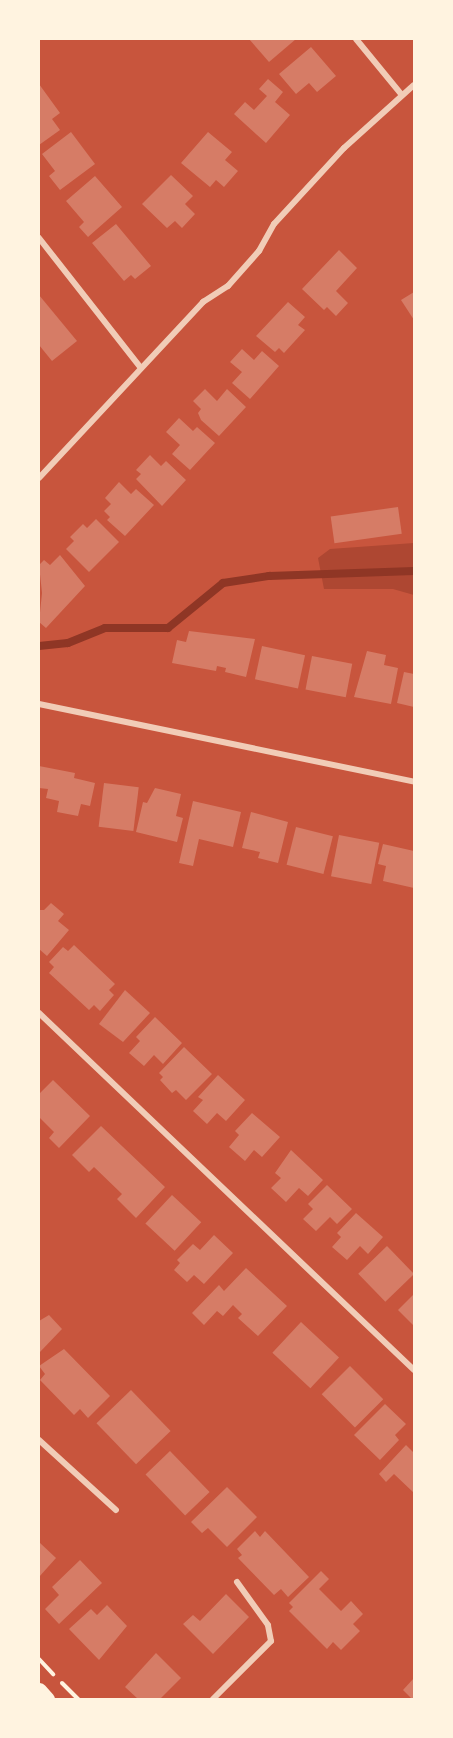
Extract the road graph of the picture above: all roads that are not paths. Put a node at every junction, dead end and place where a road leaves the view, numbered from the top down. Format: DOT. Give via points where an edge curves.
graph roads {
  1 [pos="356,39"];
  2 [pos="414,85"];
  3 [pos="401,94"];
  4 [pos="39,238"];
  5 [pos="141,368"];
  6 [pos="39,478"];
  7 [pos="39,704"];
  8 [pos="414,782"];
  9 [pos="39,1013"];
  10 [pos="414,1370"];
  11 [pos="39,1440"];
  12 [pos="116,1510"];
  13 [pos="237,1582"];
  14 [pos="39,1690"];
  15 [pos="48,1699"];
  16 [pos="213,1699"];
  1 -- 3 [label="street"];
  2 -- 3 [label="street"];
  3 -- 5 [label="street" via="274,224 259,251 228,286 204,302"];
  4 -- 5 [label="street"];
  5 -- 6 [label="street"];
  7 -- 8 [label="street"];
  9 -- 10 [label="street"];
  11 -- 12 [label="street"];
  13 -- 16 [label="street" via="268,1625 271,1641"];
  14 -- 15 [label="main road"];
}
